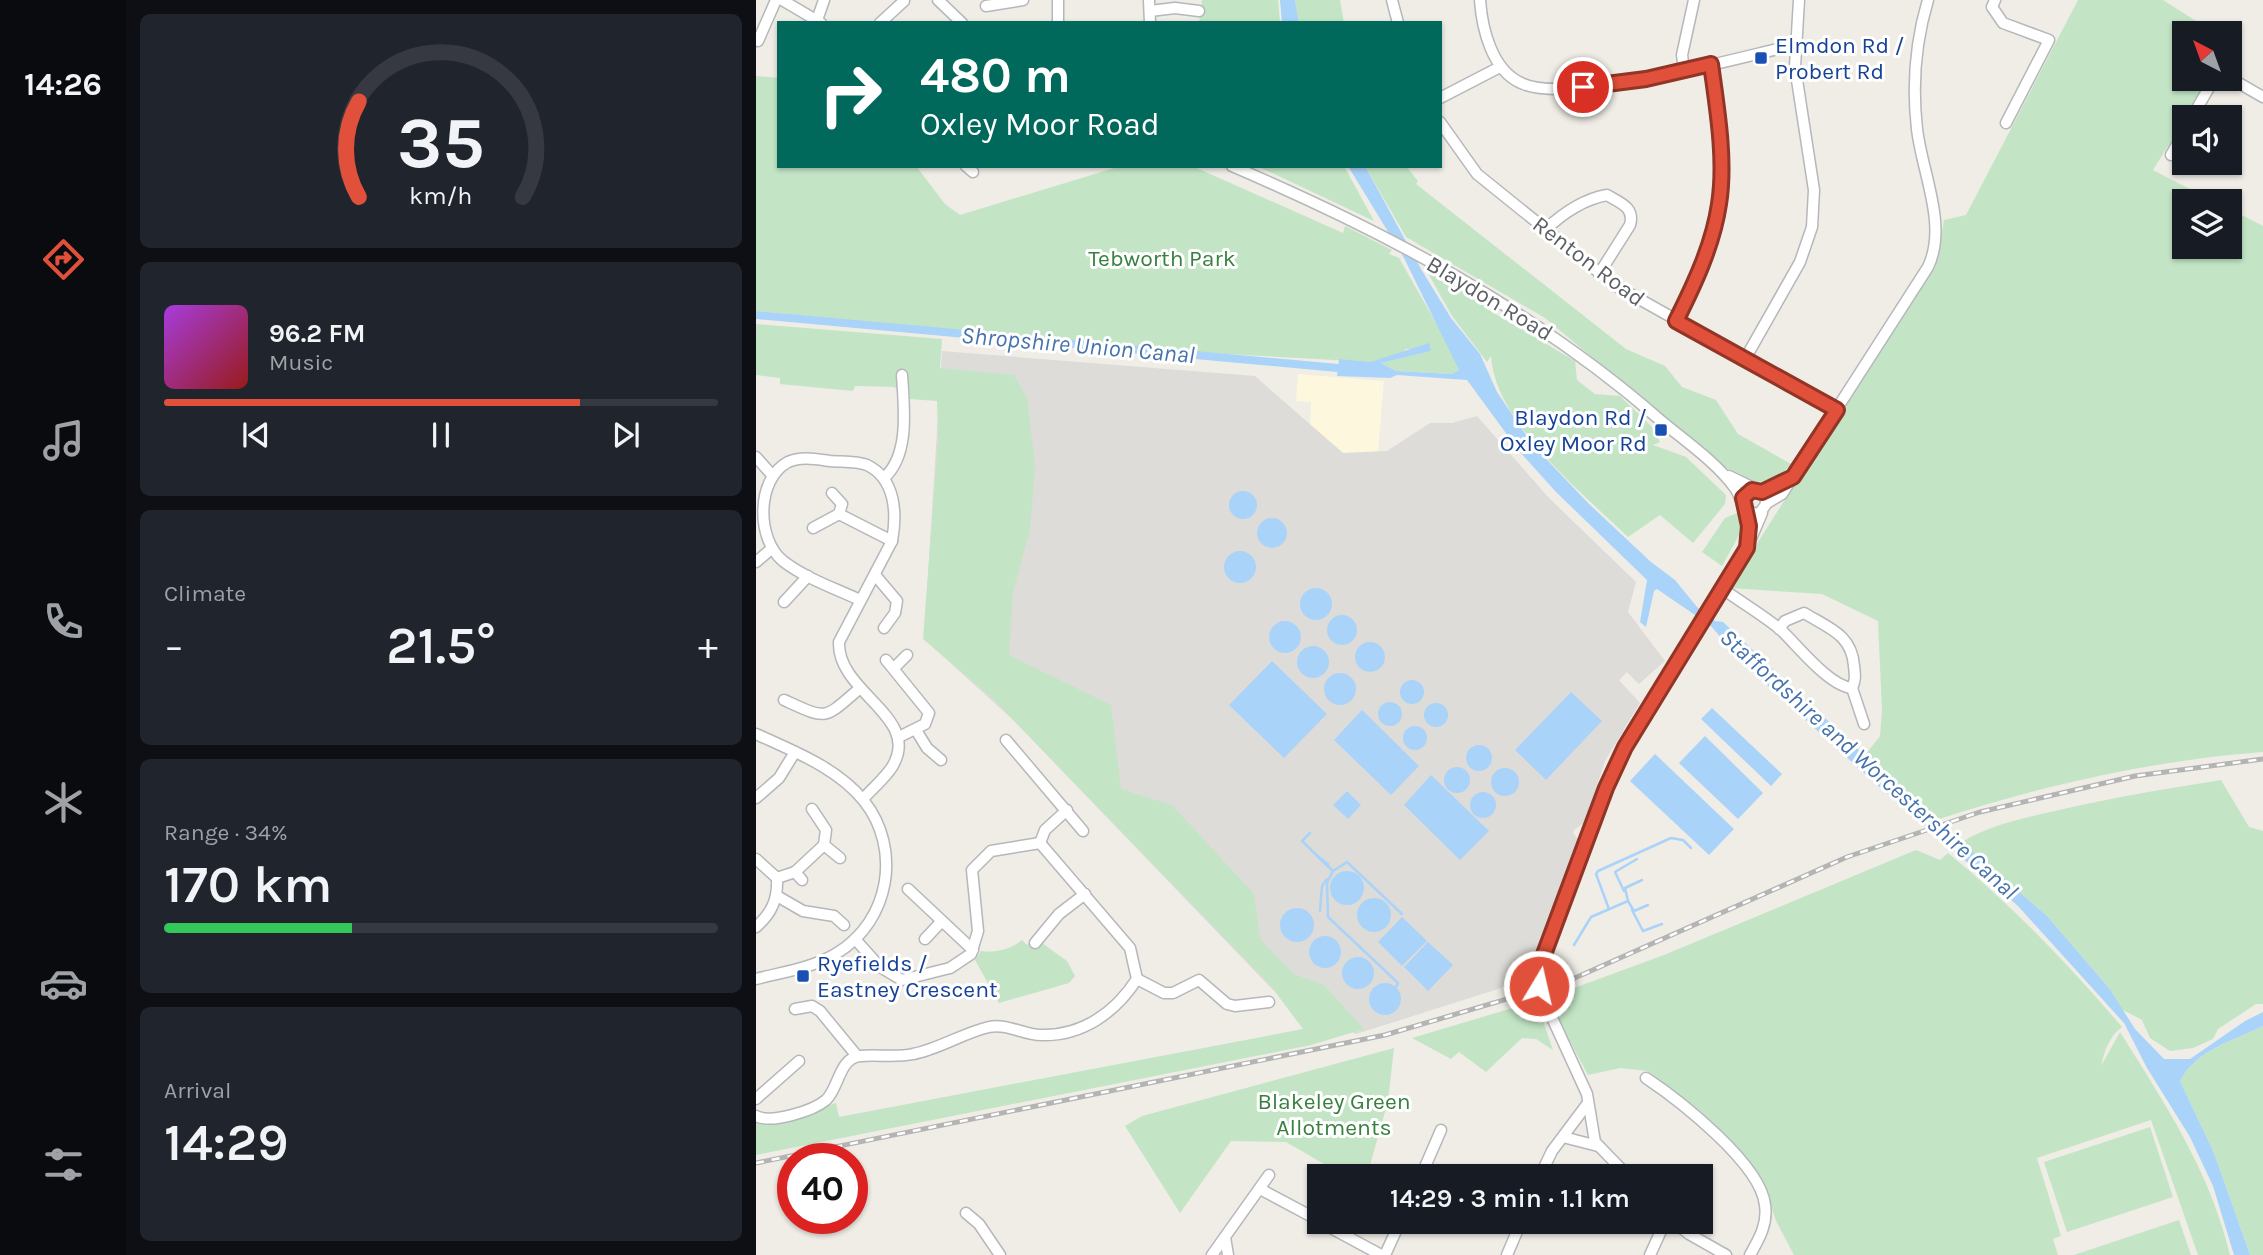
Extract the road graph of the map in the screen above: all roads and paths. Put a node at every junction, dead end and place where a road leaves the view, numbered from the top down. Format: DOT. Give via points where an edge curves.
graph roads {
  1 [pos="776,0"];
  2 [pos="782,0"];
  3 [pos="824,0"];
  4 [pos="937,0"];
  5 [pos="1023,0"];
  6 [pos="1058,0"];
  7 [pos="1149,0"];
  8 [pos="1392,0"];
  9 [pos="1480,0"];
  10 [pos="1694,0"];
  11 [pos="1799,0"];
  12 [pos="1928,0"];
  13 [pos="1995,0"];
  14 [pos="904,1"];
  15 [pos="986,6"];
  16 [pos="1150,11"];
  17 [pos="1199,11"];
  18 [pos="819,21"];
  19 [pos="882,21"];
  20 [pos="959,21"];
  21 [pos="1058,21"];
  22 [pos="1150,21"];
  23 [pos="1397,21"];
  24 [pos="758,41"];
  25 [pos="1795,45"];
  26 [pos="1711,64"];
  27 [pos="1500,67"];
  28 [pos="1684,70"];
  29 [pos="2242,85"];
  30 [pos="1442,97"];
  31 [pos="2263,97"];
  32 [pos="2006,122"];
  33 [pos="1442,125"];
  34 [pos="1236,168"];
  35 [pos="1545,230"];
  36 [pos="1599,274"];
  37 [pos="1676,321"];
  38 [pos="1745,359"];
  39 [pos="902,375"];
  40 [pos="1837,410"];
  41 [pos="756,457"];
  42 [pos="1722,473"];
  43 [pos="772,475"];
  44 [pos="1793,477"];
  45 [pos="884,478"];
  46 [pos="1760,491"];
  47 [pos="832,493"];
  48 [pos="1744,506"];
  49 [pos="1765,508"];
  50 [pos="839,514"];
  51 [pos="813,528"];
  52 [pos="892,541"];
  53 [pos="1747,548"];
  54 [pos="770,550"];
  55 [pos="756,562"];
  56 [pos="875,575"];
  57 [pos="808,576"];
  58 [pos="1723,589"];
  59 [pos="860,600"];
  60 [pos="784,602"];
  61 [pos="885,623"];
  62 [pos="1779,629"];
  63 [pos="907,655"];
  64 [pos="859,688"];
  65 [pos="1852,688"];
  66 [pos="784,700"];
  67 [pos="1864,724"];
  68 [pos="916,730"];
  69 [pos="756,734"];
  70 [pos="899,737"];
  71 [pos="1006,740"];
  72 [pos="795,752"];
  73 [pos="941,760"];
  74 [pos="756,798"];
  75 [pos="863,799"];
  76 [pos="813,809"];
  77 [pos="1067,810"];
  78 [pos="1083,831"];
  79 [pos="1040,843"];
  80 [pos="824,845"];
  81 [pos="840,858"];
  82 [pos="756,859"];
  83 [pos="776,878"];
  84 [pos="908,889"];
  85 [pos="1085,894"];
  86 [pos="778,896"];
  87 [pos="941,922"];
  88 [pos="844,925"];
  89 [pos="756,927"];
  90 [pos="855,939"];
  91 [pos="925,939"];
  92 [pos="1035,943"];
  93 [pos="973,950"];
  94 [pos="756,979"];
  95 [pos="1137,979"];
  96 [pos="1269,1002"];
  97 [pos="795,1009"];
  98 [pos="857,1056"];
  99 [pos="799,1061"];
  100 [pos="1646,1078"];
  101 [pos="756,1099"];
  102 [pos="1588,1102"];
  103 [pos="756,1116"];
  104 [pos="1441,1130"];
  105 [pos="1563,1137"];
  106 [pos="1598,1147"];
  107 [pos="1426,1164"];
  108 [pos="1547,1164"];
  109 [pos="1616,1164"];
  110 [pos="1269,1175"];
  111 [pos="1260,1189"];
  112 [pos="966,1213"];
  113 [pos="1307,1214"];
  114 [pos="1344,1234"];
  115 [pos="1394,1234"];
  116 [pos="1516,1234"];
  117 [pos="1660,1234"];
  118 [pos="1689,1234"];
  119 [pos="1225,1237"];
  120 [pos="1000,1255"];
  121 [pos="1212,1255"];
  122 [pos="1228,1255"];
  123 [pos="1383,1255"];
  124 [pos="1507,1255"];
  125 [pos="1650,1255"];
  126 [pos="1726,1255"];
  127 [pos="1750,1255"];
  1 -- 24 [label="street"];
  2 -- 18 [label="street"];
  3 -- 18 [label="street"];
  4 -- 20 [label="street"];
  5 -- 15 [label="street"];
  6 -- 21 [label="street"];
  7 -- 16 [label="street"];
  8 -- 23 [label="street"];
  9 -- 27 [label="street" via="1485,29"];
  10 -- 28 [label="street" via="1682,55"];
  11 -- 25 [label="street"];
  12 -- 40 [label="street" via="1916,54 1915,96 1936,230 1935,250"];
  13 -- 32 [label="street" via="1992,7 2003,23 2049,40"];
  14 -- 19 [label="street"];
  16 -- 17 [label="street"];
  16 -- 22 [label="street"];
  25 -- 26 [label="street"];
  25 -- 38 [label="street" via="1798,95 1814,190 1812,227 1800,262"];
  26 -- 28 [label="street"];
  26 -- 37 [label="street" via="1721,172 1719,203 1701,265"];
  27 -- 28 [label="street" via="1521,84 1544,88 1615,84"];
  27 -- 30 [label="street"];
  29 -- 31 [label="street"];
  33 -- 35 [label="street, Renton Road" via="1469,166"];
  34 -- 42 [label="street, Blaydon Road" via="1438,265 1582,356"];
  35 -- 36 [label="street, Renton Road"];
  35 -- 36 [label="street" via="1597,197 1607,195 1628,207 1630,225"];
  36 -- 37 [label="street, Renton Road"];
  37 -- 38 [label="street, Renton Road"];
  38 -- 40 [label="street, Renton Road"];
  39 -- 45 [label="street" via="900,457"];
  40 -- 44 [label="street"];
  41 -- 43 [label="street"];
  42 -- 46 [label="street, Blaydon Road"];
  42 -- 48 [label="street, Blaydon Road"];
  43 -- 45 [label="street" via="785,463 807,458 865,464"];
  43 -- 54 [label="street" via="763,489 758,515"];
  44 -- 46 [label="street"];
  44 -- 49 [label="street" via="1782,495"];
  45 -- 52 [label="street" via="894,504"];
  46 -- 48 [label="street" via="1748,492"];
  46 -- 49 [label="street"];
  47 -- 50 [label="street" via="842,504"];
  48 -- 49 [label="street" via="1754,515"];
  48 -- 53 [label="street"];
  49 -- 53 [label="street"];
  50 -- 51 [label="street"];
  50 -- 52 [label="street"];
  52 -- 56 [label="street"];
  53 -- 58 [label="street"];
  54 -- 55 [label="street"];
  54 -- 57 [label="street"];
  56 -- 59 [label="street"];
  56 -- 61 [label="street" via="897,601 895,613"];
  57 -- 59 [label="street"];
  57 -- 60 [label="street"];
  58 -- 62 [label="street"];
  58 -- 102 [label="street" via="1625,747 1541,963 1538,981"];
  59 -- 64 [label="street" via="841,635 838,651 842,667"];
  62 -- 65 [label="street" via="1826,674"];
  62 -- 65 [label="street" via="1784,621 1804,613 1844,637 1853,651 1856,680"];
  63 -- 68 [label="street" via="890,664 929,713 925,724"];
  64 -- 66 [label="street" via="827,715 819,716"];
  64 -- 70 [label="street" via="891,721"];
  65 -- 67 [label="street" via="1856,712"];
  68 -- 70 [label="street"];
  68 -- 73 [label="street"];
  69 -- 72 [label="street"];
  70 -- 75 [label="street" via="893,766"];
  71 -- 77 [label="street"];
  72 -- 74 [label="street" via="779,778"];
  72 -- 75 [label="street"];
  75 -- 90 [label="street" via="883,831 886,884 879,906"];
  76 -- 80 [label="street" via="826,830"];
  77 -- 78 [label="street"];
  77 -- 79 [label="street" via="1045,830"];
  79 -- 85 [label="street"];
  79 -- 93 [label="street" via="991,851 972,870 978,931"];
  80 -- 81 [label="street"];
  80 -- 83 [label="street" via="799,876"];
  82 -- 83 [label="street"];
  83 -- 86 [label="street"];
  84 -- 87 [label="street"];
  85 -- 92 [label="street" via="1059,914"];
  85 -- 95 [label="street" via="1130,948"];
  86 -- 88 [label="street" via="803,911 823,910"];
  86 -- 89 [label="street"];
  87 -- 91 [label="street"];
  87 -- 93 [label="street"];
  90 -- 93 [label="street" via="880,967 902,981 950,968"];
  90 -- 94 [label="street" via="820,962"];
  95 -- 96 [label="street" via="1164,993 1199,980 1235,1006"];
  95 -- 98 [label="street" via="1095,1024 1040,1035 991,1026 912,1055"];
  97 -- 98 [label="street" via="812,1006 820,1010"];
  98 -- 103 [label="street" via="850,1059 827,1099 819,1104 776,1120"];
  99 -- 101 [label="street"];
  100 -- 127 [label="street" via="1710,1127 1762,1189 1765,1220"];
  102 -- 105 [label="street"];
  102 -- 106 [label="street"];
  104 -- 107 [label="street"];
  105 -- 106 [label="street"];
  105 -- 108 [label="street"];
  106 -- 109 [label="street"];
  110 -- 111 [label="street"];
  111 -- 113 [label="street"];
  111 -- 119 [label="street"];
  112 -- 120 [label="street"];
  114 -- 123 [label="street"];
  115 -- 123 [label="street"];
  116 -- 124 [label="street"];
  117 -- 125 [label="street"];
  118 -- 126 [label="street"];
  119 -- 121 [label="street"];
  119 -- 122 [label="street"];
}
